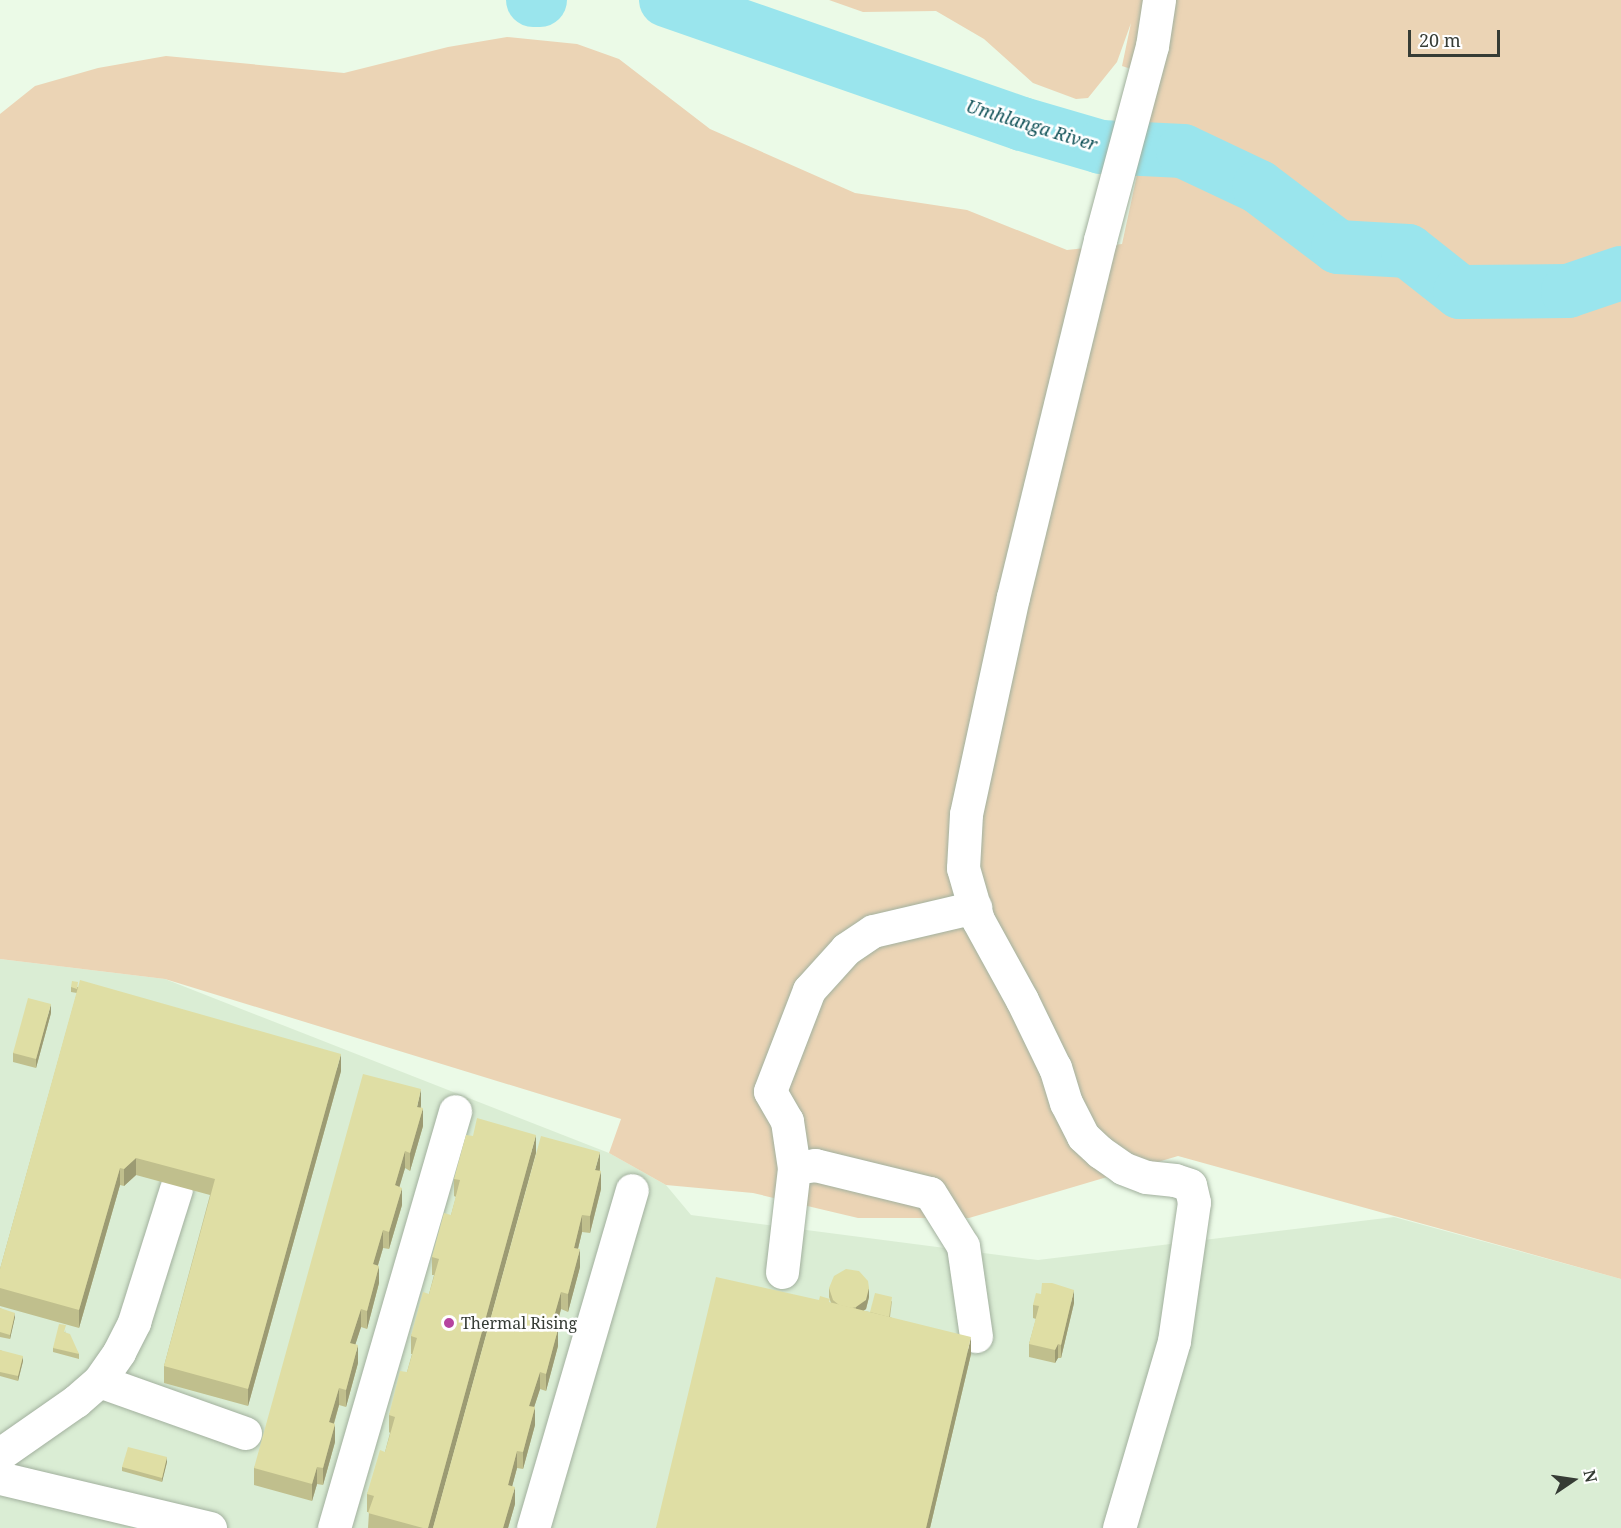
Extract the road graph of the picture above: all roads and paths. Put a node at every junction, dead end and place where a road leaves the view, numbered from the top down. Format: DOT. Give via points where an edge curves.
graph roads {
  1 [pos="1159,0"];
  2 [pos="975,907"];
  3 [pos="455,1111"];
  4 [pos="794,1168"];
  5 [pos="176,1189"];
  6 [pos="632,1191"];
  7 [pos="782,1272"];
  8 [pos="976,1336"];
  9 [pos="99,1381"];
  10 [pos="245,1433"];
  11 [pos="0,1454"];
  12 [pos="0,1478"];
  13 [pos="210,1528"];
  14 [pos="334,1528"];
  15 [pos="533,1528"];
  16 [pos="1119,1528"];
  1 -- 2 [label="street" via="1152,46 1013,597 966,814 963,868"];
  2 -- 4 [label="street" via="873,931 846,949 809,990 770,1091 787,1121"];
  2 -- 16 [label="street" via="978,920 1055,1068 1066,1103 1083,1136 1123,1168 1146,1177 1190,1185 1194,1202 1174,1341"];
  3 -- 14 [label="street"];
  4 -- 7 [label="street"];
  4 -- 8 [label="street" via="815,1165 930,1194 963,1246"];
  5 -- 9 [label="street" via="134,1322"];
  6 -- 15 [label="street"];
  9 -- 10 [label="street"];
  9 -- 11 [label="street"];
  12 -- 13 [label="street"];
}
